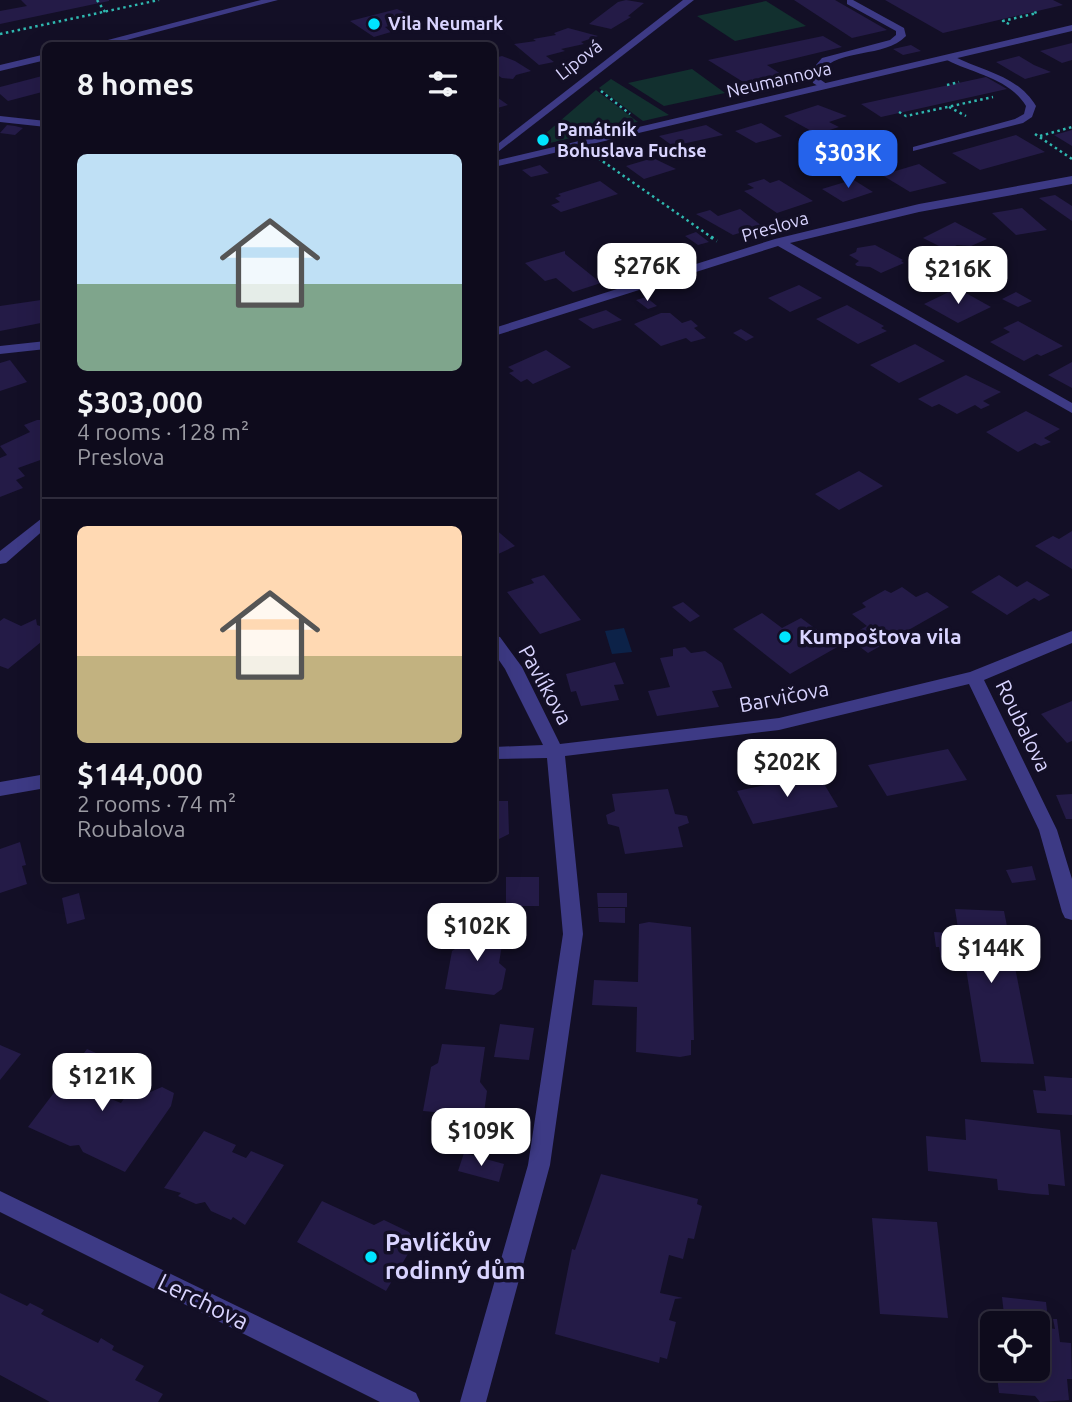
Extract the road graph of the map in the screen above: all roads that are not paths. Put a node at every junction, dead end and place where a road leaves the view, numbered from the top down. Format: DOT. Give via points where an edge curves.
graph roads {
  1 [pos="273,0"];
  2 [pos="689,0"];
  3 [pos="850,2"];
  4 [pos="1072,28"];
  5 [pos="106,42"];
  6 [pos="42,58"];
  7 [pos="950,58"];
  8 [pos="0,68"];
  9 [pos="826,87"];
  10 [pos="0,119"];
  11 [pos="42,124"];
  12 [pos="917,149"];
  13 [pos="497,150"];
  14 [pos="497,163"];
  15 [pos="1072,180"];
  16 [pos="779,242"];
  17 [pos="497,331"];
  18 [pos="42,345"];
  19 [pos="0,350"];
  20 [pos="1072,409"];
  21 [pos="42,523"];
  22 [pos="0,559"];
  23 [pos="1072,637"];
  24 [pos="497,645"];
  25 [pos="974,677"];
  26 [pos="555,751"];
  27 [pos="497,753"];
  28 [pos="42,782"];
  29 [pos="2,789"];
  30 [pos="1072,912"];
  31 [pos="0,1201"];
  32 [pos="407,1402"];
  33 [pos="473,1402"];
  1 -- 5 [label="street"];
  2 -- 13 [label="street, Lipová"];
  3 -- 9 [label="lane" via="901,30 901,36 825,60 815,72 816,81"];
  4 -- 7 [label="street, Neumannova"];
  6 -- 8 [label="street"];
  7 -- 9 [label="street, Neumannova"];
  7 -- 12 [label="lane" via="1021,91 1031,106 1019,121"];
  9 -- 14 [label="street, Neumannova"];
  10 -- 11 [label="street"];
  15 -- 16 [label="street, Preslova" via="919,208"];
  16 -- 17 [label="street, Preslova"];
  16 -- 20 [label="street"];
  18 -- 19 [label="street"];
  21 -- 22 [label="street"];
  23 -- 25 [label="street, Barvičova"];
  24 -- 26 [label="street, Pavlíkova" via="513,667"];
  25 -- 26 [label="street, Barvičova" via="779,724"];
  25 -- 30 [label="street, Roubalova" via="1048,830"];
  26 -- 27 [label="street, Barvičova"];
  26 -- 33 [label="street" via="572,934 539,1165"];
  28 -- 29 [label="street"];
  31 -- 32 [label="street, Lerchova"];
}
